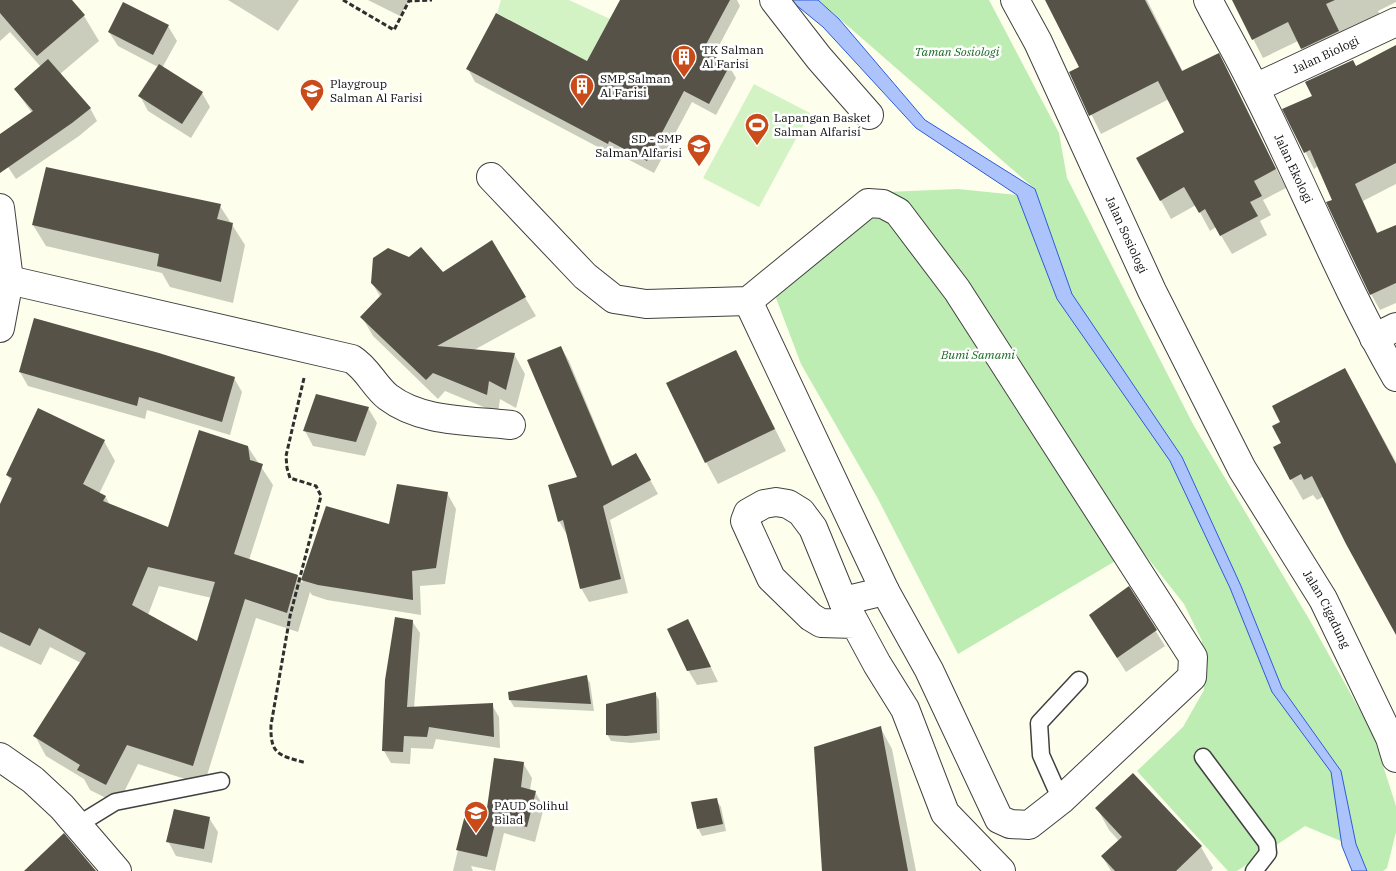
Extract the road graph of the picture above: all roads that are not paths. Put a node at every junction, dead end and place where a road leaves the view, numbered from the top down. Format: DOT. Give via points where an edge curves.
graph roads {
  1 [pos="774,0"];
  2 [pos="1015,0"];
  3 [pos="1208,0"];
  4 [pos="1396,22"];
  5 [pos="1255,88"];
  6 [pos="869,115"];
  7 [pos="491,177"];
  8 [pos="0,208"];
  9 [pos="9,280"];
  10 [pos="748,301"];
  11 [pos="0,328"];
  12 [pos="1385,333"];
  13 [pos="1396,377"];
  14 [pos="511,425"];
  15 [pos="1242,469"];
  16 [pos="885,591"];
  17 [pos="1079,680"];
  18 [pos="0,757"];
  19 [pos="1203,757"];
  20 [pos="1396,758"];
  21 [pos="221,782"];
  22 [pos="1062,800"];
  23 [pos="76,826"];
  24 [pos="117,871"];
  25 [pos="1001,871"];
  26 [pos="1254,871"];
  1 -- 6 [label="street"];
  2 -- 15 [label="street, Jalan Sosiologi" via="1038,42 1152,291"];
  3 -- 5 [label="street, Jalan Ekologi"];
  4 -- 5 [label="street, Jalan Biologi"];
  5 -- 12 [label="street, Jalan Ekologi" via="1326,243"];
  7 -- 10 [label="street" via="585,276 614,299 646,304"];
  8 -- 9 [label="street"];
  9 -- 11 [label="street"];
  9 -- 14 [label="street" via="352,359 362,366 381,391 408,410 429,416"];
  10 -- 16 [label="street"];
  10 -- 22 [label="street" via="868,203 883,204 898,212 956,290 1194,657 1192,677"];
  12 -- 13 [label="street, Jalan Ekologi"];
  15 -- 20 [label="street, Jalan Cigadung" via="1323,600 1390,738"];
  16 -- 22 [label="street" via="928,670 999,819 1010,824 1029,825"];
  16 -- 25 [label="street" via="849,612 905,709 945,813"];
  17 -- 22 [label="lane" via="1039,723 1041,756"];
  18 -- 23 [label="street" via="33,780"];
  19 -- 26 [label="lane" via="1267,843 1268,853"];
  21 -- 23 [label="lane" via="115,802"];
  23 -- 24 [label="street"];
}
